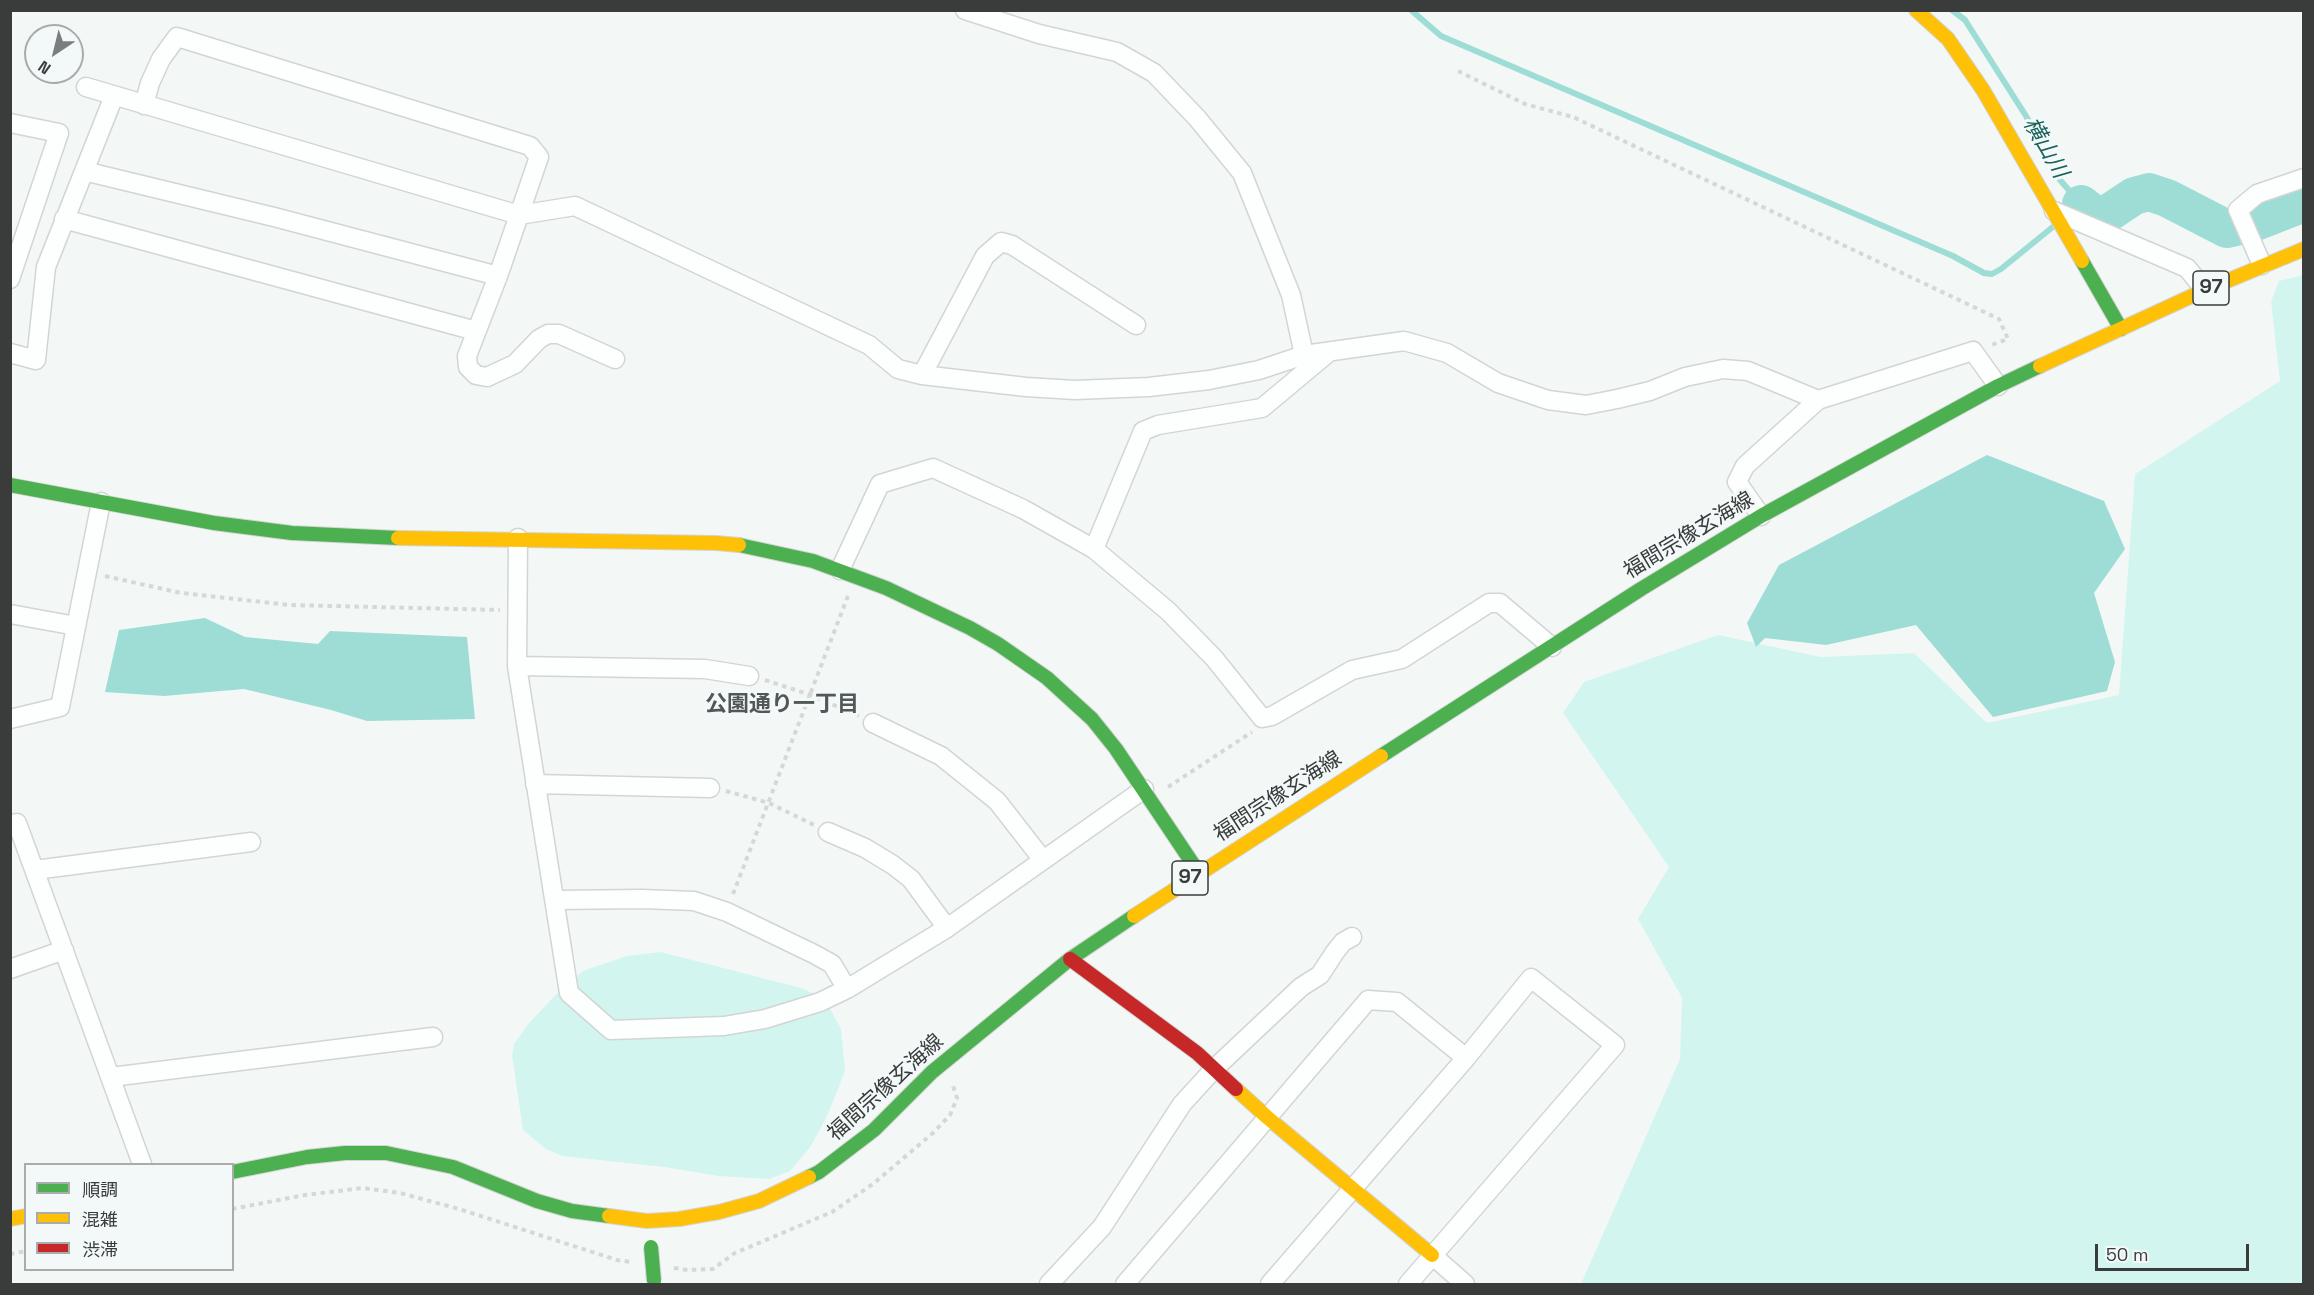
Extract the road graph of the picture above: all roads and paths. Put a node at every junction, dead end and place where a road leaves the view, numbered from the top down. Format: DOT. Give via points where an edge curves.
graph roads {
  1 [pos="965,10"];
  2 [pos="1916,10"];
  3 [pos="1458,71"];
  4 [pos="86,87"];
  5 [pos="114,96"];
  6 [pos="144,105"];
  7 [pos="10,123"];
  8 [pos="84,171"];
  9 [pos="2304,178"];
  10 [pos="2054,211"];
  11 [pos="519,215"];
  12 [pos="64,219"];
  13 [pos="18,235"];
  14 [pos="2304,249"];
  15 [pos="2262,266"];
  16 [pos="498,276"];
  17 [pos="10,279"];
  18 [pos="2205,290"];
  19 [pos="1136,325"];
  20 [pos="2121,329"];
  21 [pos="476,331"];
  22 [pos="1973,351"];
  23 [pos="1329,352"];
  24 [pos="10,353"];
  25 [pos="1304,355"];
  26 [pos="615,359"];
  27 [pos="922,375"];
  28 [pos="1998,386"];
  29 [pos="1818,400"];
  30 [pos="10,485"];
  31 [pos="101,502"];
  32 [pos="1761,516"];
  33 [pos="518,538"];
  34 [pos="1094,549"];
  35 [pos="87,572"];
  36 [pos="848,573"];
  37 [pos="516,610"];
  38 [pos="10,614"];
  39 [pos="76,626"];
  40 [pos="1552,646"];
  41 [pos="517,666"];
  42 [pos="749,676"];
  43 [pos="811,695"];
  44 [pos="1262,718"];
  45 [pos="10,719"];
  46 [pos="873,723"];
  47 [pos="535,784"];
  48 [pos="710,788"];
  49 [pos="1147,794"];
  50 [pos="769,803"];
  51 [pos="10,825"];
  52 [pos="828,832"];
  53 [pos="251,842"];
  54 [pos="1044,860"];
  55 [pos="35,870"];
  56 [pos="1199,873"];
  57 [pos="555,900"];
  58 [pos="727,912"];
  59 [pos="947,928"];
  60 [pos="1352,937"];
  61 [pos="64,950"];
  62 [pos="1070,959"];
  63 [pos="10,969"];
  64 [pos="847,989"];
  65 [pos="433,1037"];
  66 [pos="1466,1058"];
  67 [pos="1215,1069"];
  68 [pos="111,1077"];
  69 [pos="1268,1118"];
  70 [pos="142,1163"];
  71 [pos="234,1172"];
  72 [pos="1353,1189"];
  73 [pos="647,1221"];
  74 [pos="1432,1255"];
  75 [pos="655,1283"];
  76 [pos="1049,1284"];
  77 [pos="1125,1284"];
  78 [pos="1270,1284"];
  79 [pos="1408,1284"];
  80 [pos="1465,1284"];
  1 -- 25 [label="street" via="1039,34 1117,52 1154,73 1242,173 1291,294"];
  2 -- 10 [label="main road" via="1948,39 1983,90"];
  3 -- 22 [label="path" via="1526,104 1573,117 1999,319 2008,339"];
  4 -- 5 [label="street"];
  5 -- 6 [label="street"];
  5 -- 8 [label="street"];
  6 -- 11 [label="street"];
  6 -- 11 [label="street" via="161,59 177,37 530,146 538,157"];
  7 -- 13 [label="street" via="59,133"];
  8 -- 12 [label="street"];
  8 -- 16 [label="street"];
  9 -- 15 [label="street" via="2257,194 2238,210"];
  10 -- 18 [label="street" via="2187,268"];
  10 -- 20 [label="main road"];
  11 -- 16 [label="street"];
  11 -- 27 [label="street" via="575,206 869,345 898,369"];
  12 -- 21 [label="street"];
  12 -- 24 [label="street" via="46,267 36,360"];
  13 -- 17 [label="street"];
  14 -- 15 [label="main road, 福間宗像玄海線 / 97"];
  15 -- 18 [label="main road, 福間宗像玄海線 / 97"];
  16 -- 21 [label="street"];
  18 -- 20 [label="main road, 福間宗像玄海線 / 97"];
  19 -- 27 [label="street" via="1012,245 1001,242 985,256"];
  20 -- 28 [label="main road, 福間宗像玄海線 / 97"];
  21 -- 26 [label="street" via="467,356 468,367 476,375 487,377 515,364 538,339 548,334 559,334"];
  22 -- 28 [label="street"];
  22 -- 29 [label="street"];
  23 -- 25 [label="street"];
  23 -- 29 [label="street" via="1404,341 1447,353 1498,383 1548,400 1586,405 1723,369 1748,372"];
  23 -- 34 [label="street" via="1262,408 1158,425 1143,431"];
  25 -- 27 [label="street" via="1259,370 1149,387 1075,390"];
  28 -- 32 [label="main road, 福間宗像玄海線 / 97"];
  29 -- 32 [label="street" via="1745,466 1737,482"];
  30 -- 31 [label="main road"];
  31 -- 33 [label="main road" via="214,523 292,532"];
  31 -- 35 [label="street"];
  32 -- 40 [label="main road, 福間宗像玄海線 / 97"];
  33 -- 36 [label="main road" via="716,543 781,553"];
  33 -- 37 [label="street"];
  34 -- 36 [label="street" via="1023,509 933,468 880,483"];
  34 -- 44 [label="street" via="1168,611 1214,658"];
  35 -- 37 [label="path" via="181,593 289,605"];
  35 -- 39 [label="street"];
  36 -- 43 [label="path"];
  36 -- 49 [label="main road" via="970,628 1047,678 1092,719"];
  37 -- 41 [label="street"];
  38 -- 39 [label="street"];
  39 -- 45 [label="street" via="60,707"];
  40 -- 44 [label="street" via="1500,603 1489,603 1402,659 1352,670"];
  40 -- 56 [label="main road, 福間宗像玄海線 / 97"];
  41 -- 42 [label="street" via="705,669"];
  41 -- 47 [label="street"];
  42 -- 43 [label="path"];
  43 -- 46 [label="path"];
  43 -- 50 [label="path"];
  44 -- 49 [label="path" via="1258,729"];
  46 -- 54 [label="street" via="941,756 997,801"];
  47 -- 48 [label="street"];
  47 -- 57 [label="street"];
  48 -- 50 [label="path"];
  49 -- 54 [label="street"];
  49 -- 56 [label="main road"];
  50 -- 52 [label="path"];
  50 -- 58 [label="path"];
  51 -- 55 [label="street" via="17,823"];
  52 -- 59 [label="street" via="865,848 911,879"];
  53 -- 55 [label="street"];
  54 -- 59 [label="street"];
  55 -- 61 [label="street"];
  56 -- 62 [label="main road, 福間宗像玄海線 / 97"];
  57 -- 58 [label="street" via="694,901"];
  57 -- 64 [label="street" via="569,993 611,1030 724,1026 765,1019"];
  58 -- 64 [label="street" via="832,964"];
  59 -- 64 [label="street"];
  60 -- 67 [label="street" via="1343,942 1320,975 1301,987"];
  61 -- 63 [label="street"];
  61 -- 68 [label="street"];
  62 -- 67 [label="main road"];
  62 -- 73 [label="main road, 福間宗像玄海線 / 97" via="932,1072 874,1130 819,1172 759,1201 719,1212"];
  65 -- 68 [label="street"];
  66 -- 69 [label="street" via="1397,1002 1368,1000"];
  66 -- 72 [label="street"];
  66 -- 74 [label="street" via="1531,978 1615,1045"];
  67 -- 69 [label="main road"];
  67 -- 76 [label="street" via="1182,1104 1101,1227"];
  68 -- 70 [label="street"];
  69 -- 72 [label="main road"];
  69 -- 77 [label="street"];
  71 -- 73 [label="main road, 福間宗像玄海線 / 97" via="307,1157 386,1153 453,1167 572,1211"];
  72 -- 74 [label="main road"];
  72 -- 78 [label="street"];
  73 -- 75 [label="main road, bridge"];
  74 -- 79 [label="street"];
  74 -- 80 [label="street"];
}
